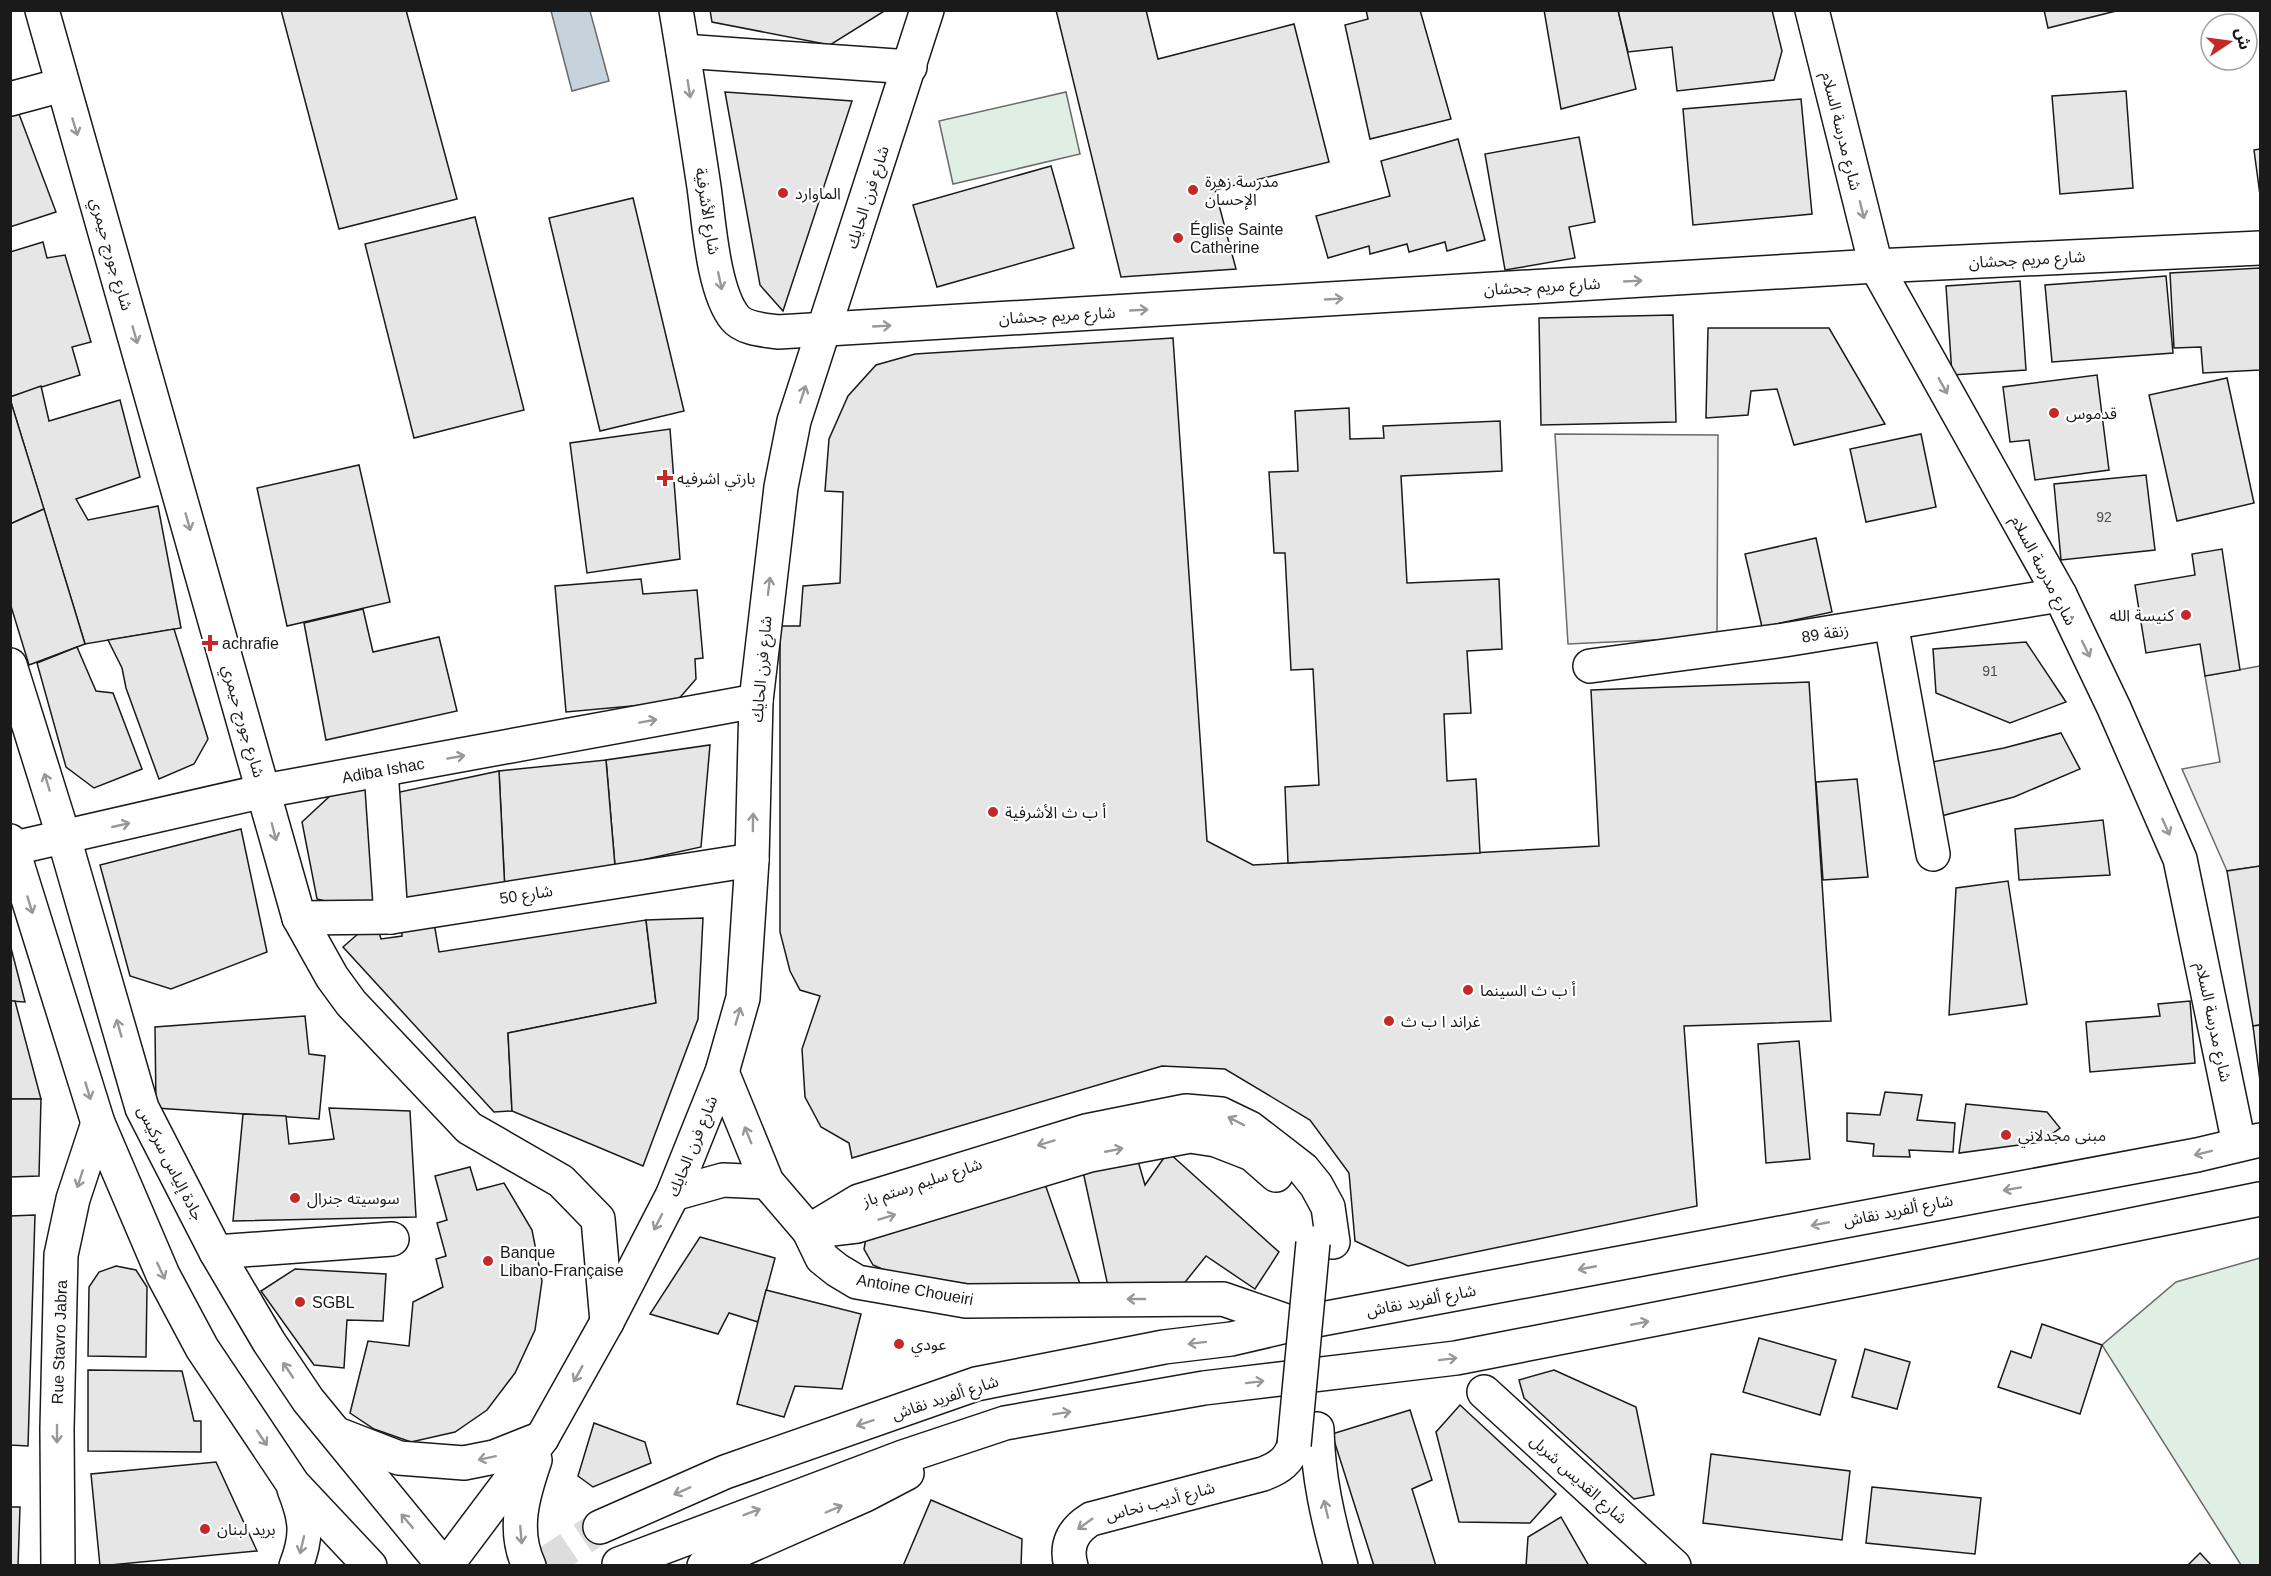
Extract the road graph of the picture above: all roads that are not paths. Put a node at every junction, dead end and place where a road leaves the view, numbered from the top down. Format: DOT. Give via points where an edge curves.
graph roads {
  1 [pos="42,10"];
  2 [pos="676,10"];
  3 [pos="927,10"];
  4 [pos="1812,10"];
  5 [pos="683,51"];
  6 [pos="910,67"];
  7 [pos="62,85"];
  8 [pos="10,99"];
  9 [pos="2260,248"];
  10 [pos="1876,266"];
  11 [pos="823,329"];
  12 [pos="2060,595"];
  13 [pos="1891,623"];
  14 [pos="10,665"];
  15 [pos="1590,666"];
  16 [pos="756,701"];
  17 [pos="381,770"];
  18 [pos="264,791"];
  19 [pos="64,838"];
  20 [pos="11,846"];
  21 [pos="1933,854"];
  22 [pos="752,860"];
  23 [pos="390,916"];
  24 [pos="298,918"];
  25 [pos="722,1072"];
  26 [pos="98,1123"];
  27 [pos="2250,1142"];
  28 [pos="767,1182"];
  29 [pos="674,1194"];
  30 [pos="2260,1198"];
  31 [pos="809,1231"];
  32 [pos="392,1239"];
  33 [pos="216,1252"];
  34 [pos="606,1322"];
  35 [pos="1295,1324"];
  36 [pos="1484,1392"];
  37 [pos="1005,1423"];
  38 [pos="335,1434"];
  39 [pos="542,1438"];
  40 [pos="1298,1446"];
  41 [pos="1320,1475"];
  42 [pos="293,1484"];
  43 [pos="600,1527"];
  44 [pos="619,1564"];
  45 [pos="58,1566"];
  46 [pos="296,1566"];
  47 [pos="370,1566"];
  48 [pos="445,1566"];
  49 [pos="529,1566"];
  50 [pos="704,1566"];
  51 [pos="1071,1566"];
  52 [pos="1341,1566"];
  53 [pos="1674,1566"];
  1 -- 7 [label="main road, شارع جورج حيمري"];
  2 -- 5 [label="main road, شارع الأشرفية"];
  3 -- 6 [label="main road, شارع فرن الحايك"];
  4 -- 10 [label="main road, شارع مدرسة السلام, one-way"];
  5 -- 6 [label="main road"];
  5 -- 11 [label="main road, شارع الأشرفية, one-way" via="724,302 737,321 755,329"];
  6 -- 11 [label="main road, شارع فرن الحايك"];
  7 -- 8 [label="main road"];
  7 -- 18 [label="main road, شارع جورج حيمري, one-way"];
  9 -- 10 [label="main road, شارع مريم جحشان"];
  11 -- 10 [label="main road, شارع مريم جحشان, one-way"];
  10 -- 12 [label="main road, شارع مدرسة السلام, one-way"];
  16 -- 11 [label="main road, شارع فرن الحايك, one-way" via="781,487 794,421"];
  12 -- 13 [label="main road, زنقة 89"];
  12 -- 27 [label="main road, شارع مدرسة السلام, one-way" via="2180,859"];
  13 -- 15 [label="main road, زنقة 89"];
  13 -- 21 [label="main road"];
  19 -- 14 [label="main road, جادة إلياس سركيس, one-way"];
  17 -- 16 [label="main road, Adiba Ishac, one-way"];
  22 -- 16 [label="main road, شارع فرن الحايك, one-way"];
  17 -- 18 [label="main road, Adiba Ishac"];
  17 -- 23 [label="main road"];
  19 -- 18 [label="main road, Adiba Ishac, one-way"];
  18 -- 24 [label="main road, شارع جورج حيمري, one-way"];
  19 -- 20 [label="main road, Adiba Ishac"];
  33 -- 19 [label="main road, جادة إلياس سركيس, one-way" via="142,1108"];
  20 -- 26 [label="main road, one-way"];
  22 -- 23 [label="main road, شارع 50"];
  25 -- 22 [label="main road, شارع فرن الحايك, one-way" via="743,999"];
  23 -- 24 [label="main road, شارع 50"];
  24 -- 34 [label="main road, شارع جورج حيمري" via="351,1003 469,1128 561,1181 598,1219"];
  28 -- 25 [label="main road, Antoine Choueiri, one-way"];
  25 -- 29 [label="main road, شارع فرن الحايك"];
  26 -- 42 [label="main road, one-way" via="163,1275 202,1348"];
  26 -- 45 [label="main road, Rue Stavro Jabra, one-way" via="73,1199 61,1255"];
  27 -- 35 [label="main road, شارع ألفريد نقاش, one-way"];
  28 -- 29 [label="main road" via="723,1180"];
  28 -- 31 [label="main road, Antoine Choueiri"];
  29 -- 34 [label="main road, شارع فرن الحايك, one-way"];
  37 -- 30 [label="main road, one-way" via="1204,1388 1456,1358"];
  35 -- 31 [label="main road, Antoine Choueiri, one-way" via="1223,1299 966,1301 857,1282 822,1258"];
  31 -- 40 [label="main road, شارع سليم رستم باز, bridge" via="857,1226 1090,1155 1190,1136 1216,1140 1252,1154 1301,1197 1323,1242"];
  32 -- 33 [label="main road"];
  38 -- 33 [label="main road, جادة إلياس سركيس, one-way" via="268,1342"];
  34 -- 39 [label="main road, شارع فرن الحايك, one-way"];
  35 -- 43 [label="main road, شارع ألفريد نقاش, one-way" via="976,1384 725,1472"];
  36 -- 53 [label="main road, شارع القديس شربل"];
  44 -- 37 [label="main road, one-way" via="903,1456"];
  50 -- 37 [label="main road, one-way" via="865,1495"];
  39 -- 38 [label="main road, one-way" via="494,1457 464,1463 399,1458"];
  48 -- 38 [label="main road, جادة إلياس سركيس, one-way"];
  39 -- 48 [label="main road"];
  39 -- 49 [label="main road, one-way" via="521,1509 523,1551"];
  40 -- 41 [label="main road, شارع سليم رستم باز"];
  40 -- 41 [label="main road"];
  40 -- 51 [label="main road, شارع أديب نحاس, one-way" via="1263,1474 1090,1519 1069,1546"];
  52 -- 41 [label="main road, شارع سليم رستم باز, one-way"];
  42 -- 46 [label="main road, one-way" via="305,1530"];
  42 -- 47 [label="main road"];
}
